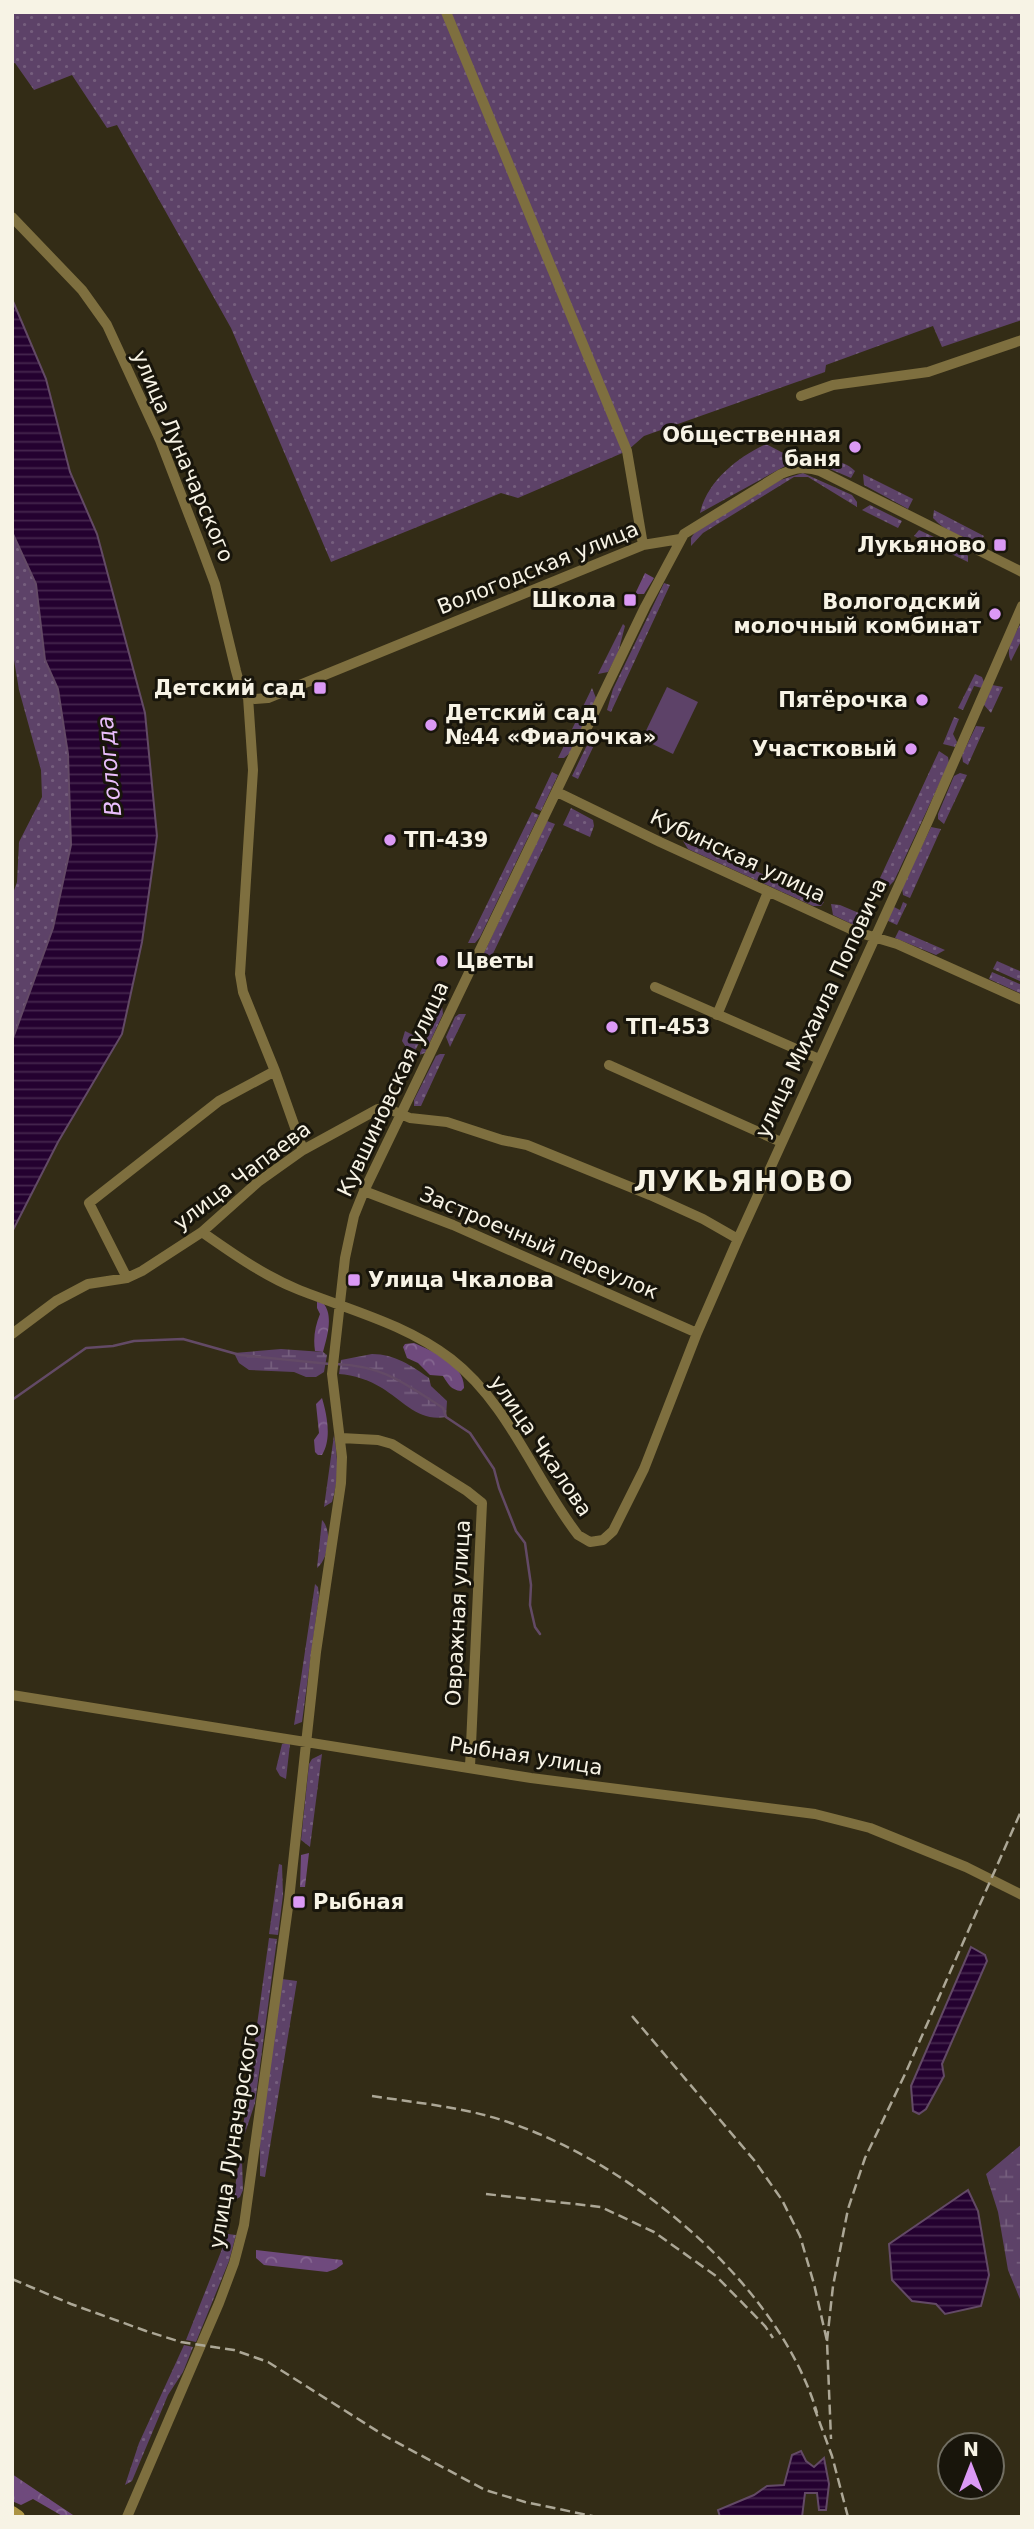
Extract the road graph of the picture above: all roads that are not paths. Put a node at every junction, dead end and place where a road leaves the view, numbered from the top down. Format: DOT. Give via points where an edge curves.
graph roads {
  1 [pos="446,12"];
  2 [pos="12,217"];
  3 [pos="1022,340"];
  4 [pos="801,396"];
  5 [pos="680,539"];
  6 [pos="643,545"];
  7 [pos="1022,572"];
  8 [pos="1022,606"];
  9 [pos="248,697"];
  10 [pos="557,792"];
  11 [pos="768,892"];
  12 [pos="874,938"];
  13 [pos="655,987"];
  14 [pos="1022,1000"];
  15 [pos="718,1015"];
  16 [pos="819,1059"];
  17 [pos="609,1065"];
  18 [pos="275,1071"];
  19 [pos="401,1114"];
  20 [pos="781,1142"];
  21 [pos="303,1150"];
  22 [pos="364,1191"];
  23 [pos="202,1232"];
  24 [pos="738,1239"];
  25 [pos="127,1278"];
  26 [pos="340,1303"];
  27 [pos="697,1333"];
  28 [pos="12,1334"];
  29 [pos="341,1438"];
  30 [pos="603,1540"];
  31 [pos="12,1695"];
  32 [pos="306,1742"];
  33 [pos="470,1767"];
  34 [pos="1022,1895"];
  35 [pos="12,2513"];
  36 [pos="18,2517"];
  37 [pos="127,2517"];
  1 -- 6 [label="street" via="627,451"];
  2 -- 9 [label="street, улица Луначарского" via="82,290 107,326 160,440 215,584 239,680"];
  3 -- 4 [label="street" via="928,372 833,385"];
  5 -- 6 [label="street, Вологодская улица"];
  5 -- 7 [label="street, Вологодская улица" via="781,474 808,467"];
  5 -- 10 [label="street, Кувшиновская улица"];
  6 -- 9 [label="street, Вологодская улица" via="268,698"];
  8 -- 12 [label="street, улица Михаила Поповича"];
  9 -- 18 [label="street, улица Луначарского" via="253,771 240,974"];
  10 -- 11 [label="street, Кубинская улица"];
  10 -- 19 [label="street, Кувшиновская улица"];
  11 -- 12 [label="street, Кубинская улица"];
  11 -- 15 [label="street"];
  12 -- 14 [label="street, Кубинская улица"];
  12 -- 16 [label="street, улица Михаила Поповича"];
  13 -- 15 [label="street"];
  15 -- 16 [label="street"];
  16 -- 20 [label="street, улица Михаила Поповича"];
  17 -- 20 [label="street"];
  18 -- 21 [label="street, улица Луначарского"];
  18 -- 25 [label="street" via="219,1101 89,1203"];
  19 -- 21 [label="street, улица Чапаева" via="383,1108 371,1111"];
  19 -- 22 [label="street, Кувшиновская улица"];
  19 -- 24 [label="street, улица Чапаева" via="447,1122 527,1146 650,1195"];
  20 -- 24 [label="street, улица Михаила Поповича"];
  21 -- 23 [label="street, улица Чапаева" via="258,1182"];
  22 -- 26 [label="street, Кувшиновская улица" via="349,1237"];
  22 -- 27 [label="street, Застроечный переулок" via="453,1225"];
  23 -- 25 [label="street, улица Чапаева"];
  23 -- 26 [label="street, улица Чкалова" via="296,1289"];
  24 -- 27 [label="street, улица Михаила Поповича"];
  25 -- 28 [label="street, улица Чапаева" via="88,1284"];
  26 -- 29 [label="street, Кувшиновская улица" via="332,1374"];
  26 -- 30 [label="street, улица Чкалова" via="380,1319 457,1365 503,1416 578,1535 590,1542"];
  27 -- 30 [label="street, улица Михаила Поповича" via="644,1469 620,1518"];
  29 -- 32 [label="street, Кувшиновская улица" via="339,1500"];
  29 -- 33 [label="street, Овражная улица" via="391,1444 482,1503"];
  31 -- 32 [label="street, Рыбная улица"];
  32 -- 33 [label="street, Рыбная улица"];
  32 -- 37 [label="street, улица Луначарского" via="289,1900 239,2246"];
  33 -- 34 [label="street, Рыбная улица" via="815,1814 870,1828"];
  35 -- 36 [label="main road"];
}
